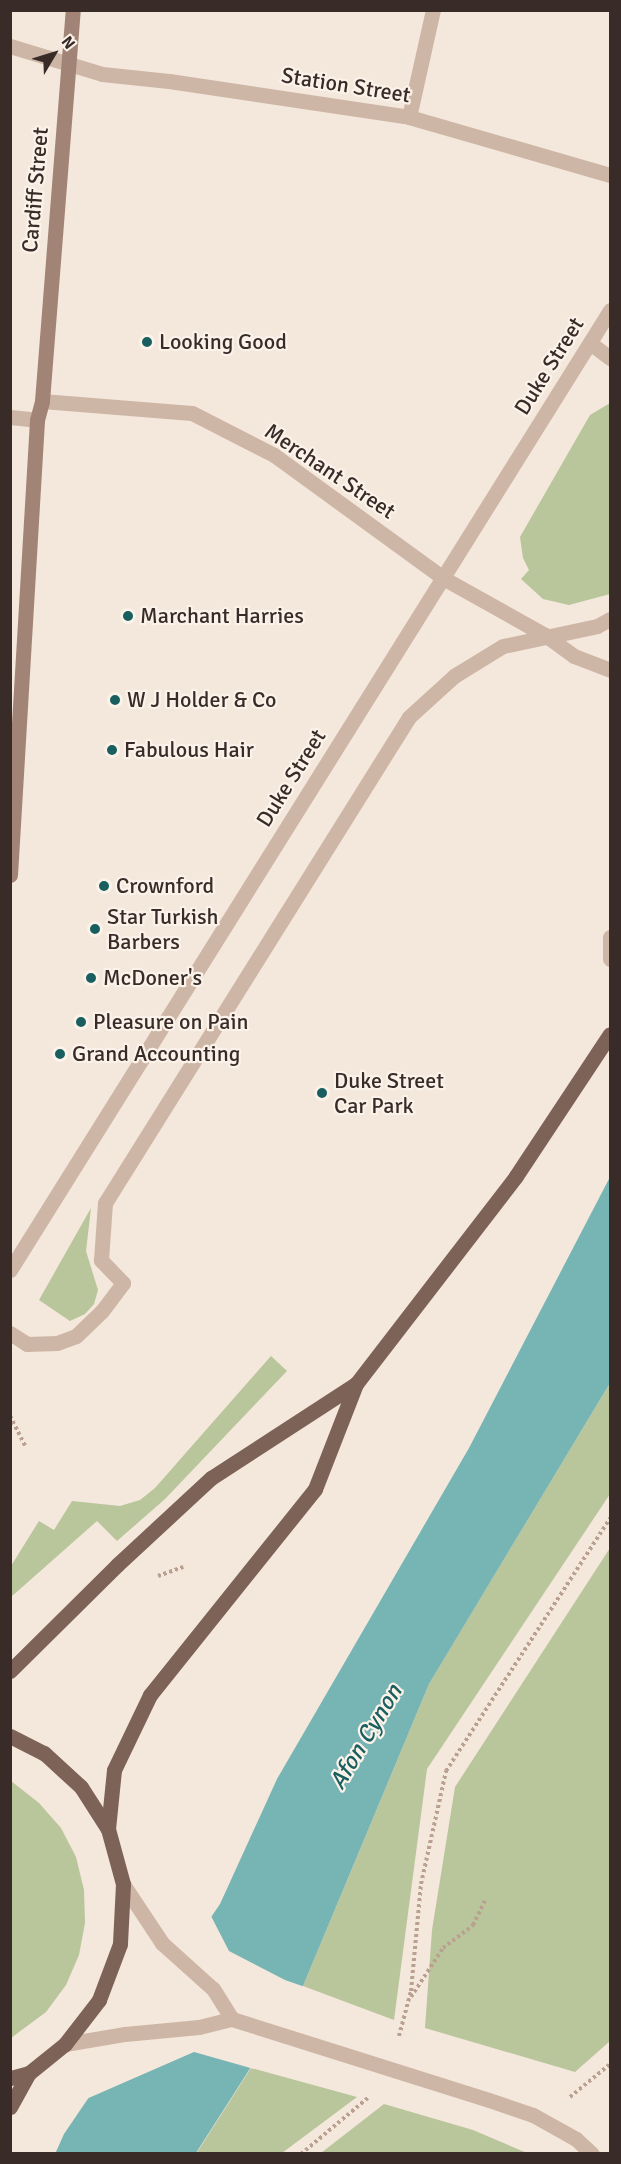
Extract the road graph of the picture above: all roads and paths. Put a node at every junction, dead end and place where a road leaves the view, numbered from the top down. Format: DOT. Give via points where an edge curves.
graph roads {
  1 [pos="74,10"];
  2 [pos="433,10"];
  3 [pos="10,46"];
  4 [pos="69,64"];
  5 [pos="409,117"];
  6 [pos="610,175"];
  7 [pos="610,310"];
  8 [pos="590,343"];
  9 [pos="610,358"];
  10 [pos="42,401"];
  11 [pos="10,417"];
  12 [pos="37,420"];
  13 [pos="442,578"];
  14 [pos="610,619"];
  15 [pos="545,635"];
  16 [pos="610,670"];
  17 [pos="10,875"];
  18 [pos="610,937"];
  19 [pos="610,959"];
  20 [pos="610,1034"];
  21 [pos="10,1270"];
  22 [pos="10,1333"];
  23 [pos="356,1384"];
  24 [pos="10,1416"];
  25 [pos="25,1446"];
  26 [pos="610,1518"];
  27 [pos="10,1671"];
  28 [pos="10,1736"];
  29 [pos="108,1829"];
  30 [pos="123,1884"];
  31 [pos="485,1900"];
  32 [pos="409,2000"];
  33 [pos="232,2019"];
  34 [pos="397,2041"];
  35 [pos="65,2044"];
  36 [pos="610,2064"];
  37 [pos="28,2073"];
  38 [pos="10,2078"];
  39 [pos="377,2090"];
  40 [pos="570,2098"];
  41 [pos="10,2107"];
  42 [pos="301,2154"];
  43 [pos="591,2154"];
  1 -- 4 [label="main road, Cardiff Street"];
  2 -- 5 [label="street"];
  3 -- 4 [label="street, Station Street"];
  4 -- 5 [label="street, Station Street" via="102,74"];
  4 -- 10 [label="main road, Cardiff Street"];
  5 -- 6 [label="street, Station Street"];
  7 -- 8 [label="street, Duke Street"];
  8 -- 9 [label="street"];
  8 -- 13 [label="street, Duke Street"];
  10 -- 12 [label="main road, Cardiff Street"];
  10 -- 13 [label="street, Merchant Street" via="192,413 274,455"];
  11 -- 12 [label="street"];
  12 -- 17 [label="main road, Cardiff Street"];
  13 -- 15 [label="street, Merchant Street"];
  13 -- 21 [label="street, Duke Street"];
  14 -- 15 [label="street" via="597,626"];
  15 -- 16 [label="street, Merchant Street" via="574,657"];
  15 -- 22 [label="street" via="503,646 454,676 409,717 105,1203 101,1260 123,1283 102,1311 76,1336 57,1343 27,1344"];
  18 -- 19 [label="street"];
  20 -- 23 [label="main road" via="516,1176"];
  23 -- 27 [label="main road" via="211,1478"];
  23 -- 29 [label="main road" via="315,1489 150,1695 114,1770"];
  24 -- 25 [label="path"];
  26 -- 32 [label="path" via="446,1771 421,1884"];
  28 -- 29 [label="main road" via="44,1753 81,1787"];
  29 -- 30 [label="main road"];
  30 -- 33 [label="street" via="162,1944 213,1989"];
  30 -- 35 [label="main road" via="120,1944 99,2000"];
  31 -- 32 [label="path" via="473,1925 443,1948"];
  32 -- 34 [label="path"];
  33 -- 35 [label="street" via="199,2027"];
  33 -- 43 [label="street, bridge" via="533,2115 576,2139"];
  35 -- 37 [label="main road"];
  36 -- 40 [label="path"];
  37 -- 38 [label="main road"];
  37 -- 41 [label="main road"];
  39 -- 42 [label="path"];
}
